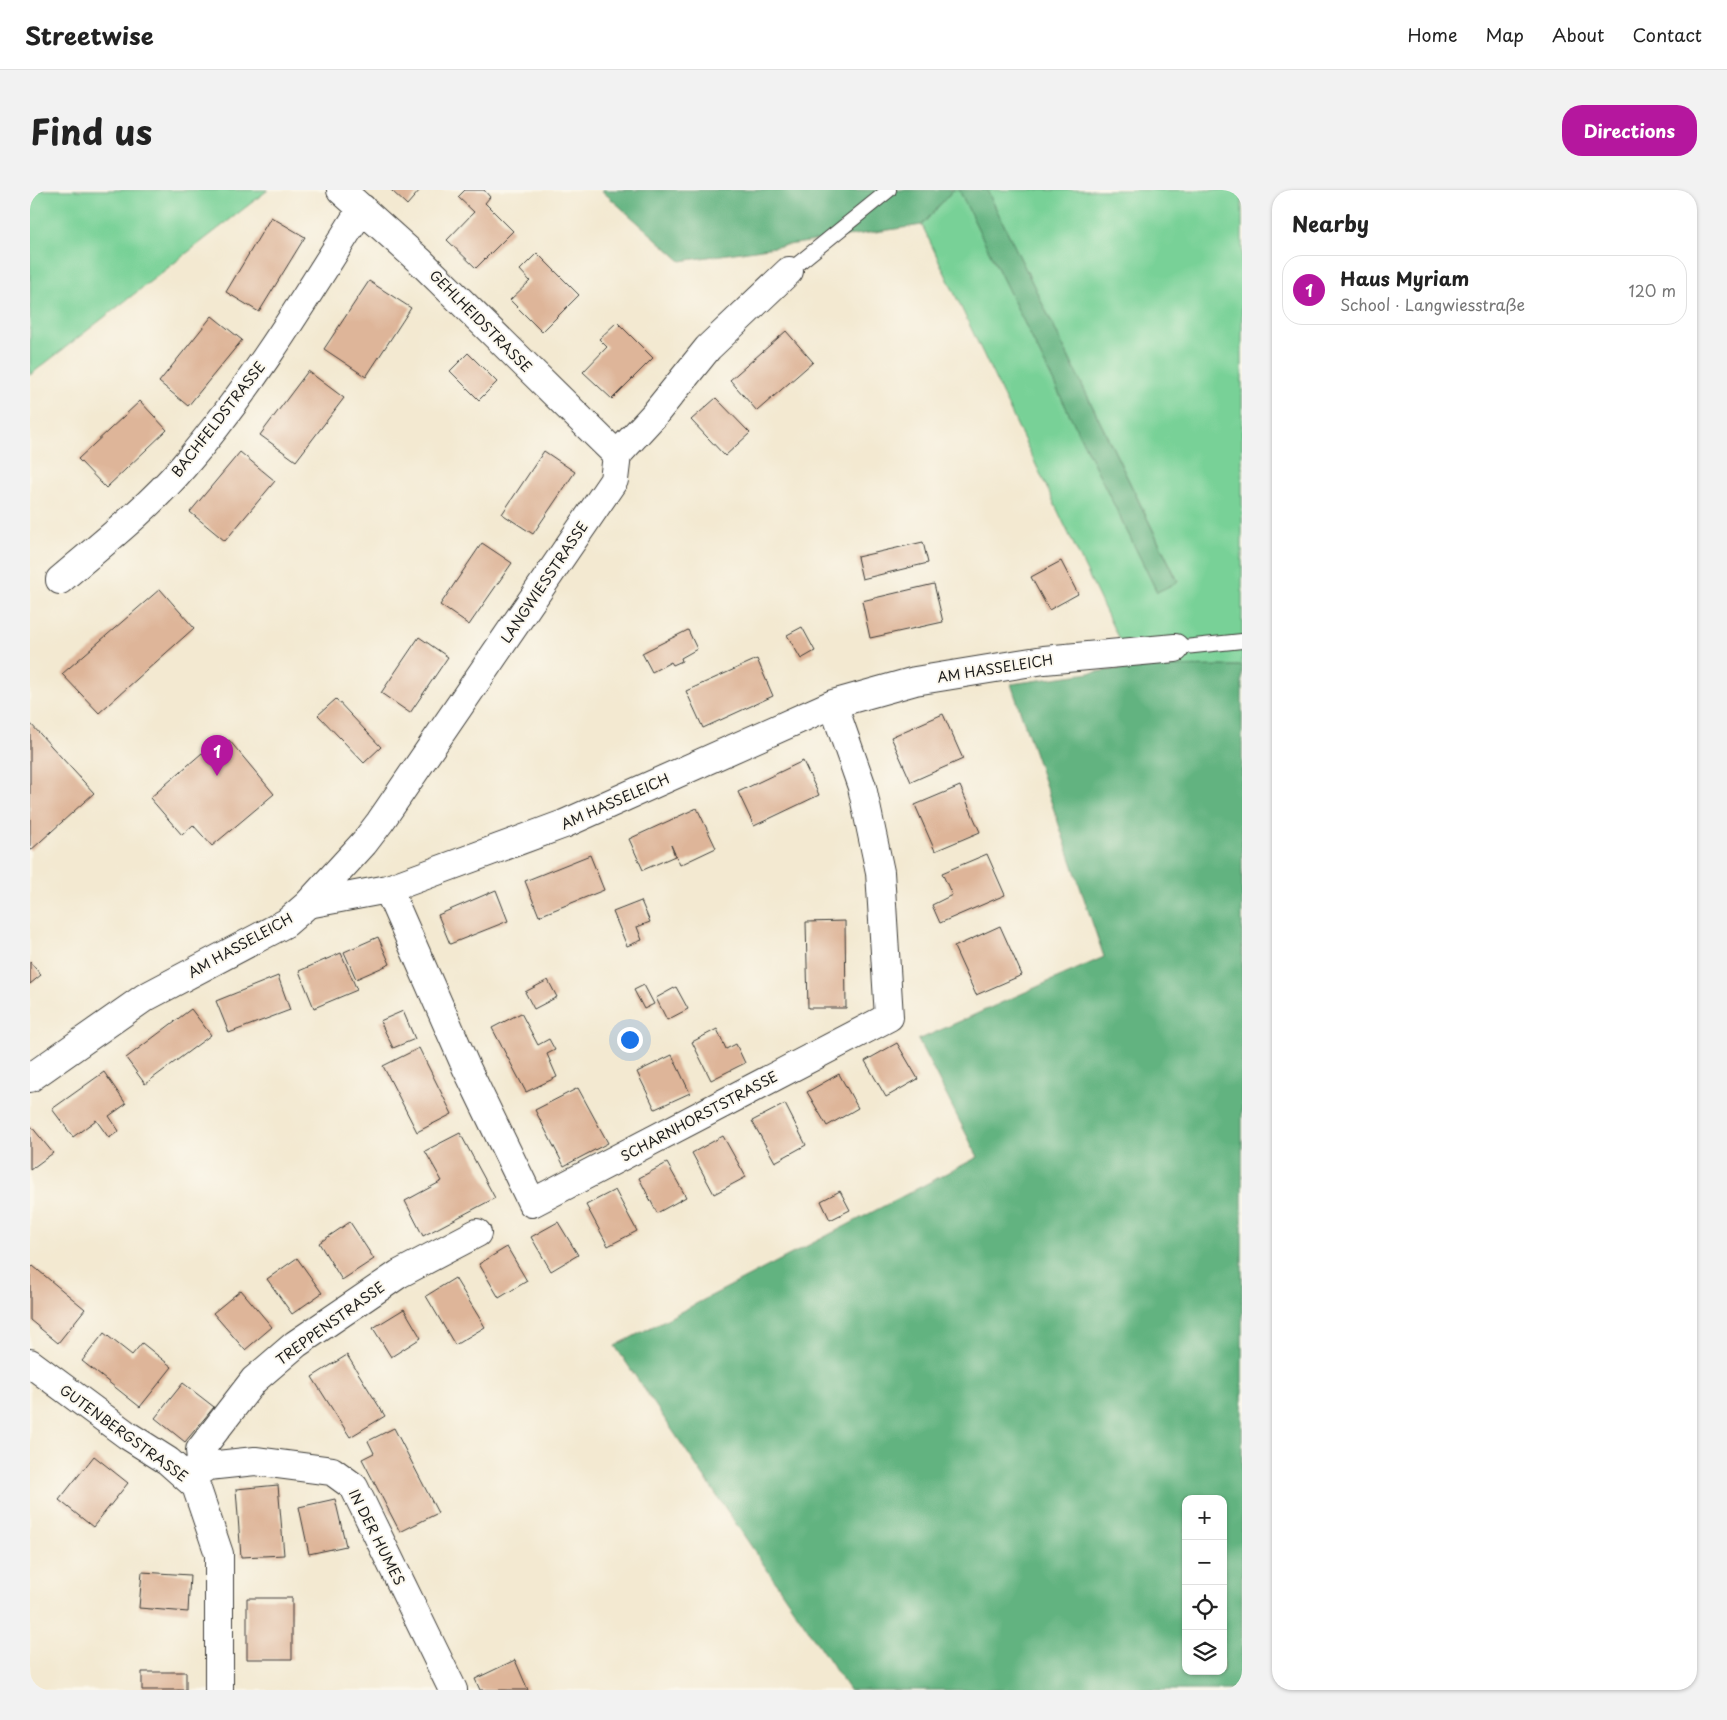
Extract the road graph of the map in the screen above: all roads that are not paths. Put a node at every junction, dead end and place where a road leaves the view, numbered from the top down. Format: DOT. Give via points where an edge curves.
graph roads {
  1 [pos="341,190"];
  2 [pos="889,190"];
  3 [pos="362,208"];
  4 [pos="788,272"];
  5 [pos="617,455"];
  6 [pos="60,580"];
  7 [pos="1242,641"];
  8 [pos="1175,648"];
  9 [pos="834,704"];
  10 [pos="388,889"];
  11 [pos="308,904"];
  12 [pos="30,1078"];
  13 [pos="477,1233"];
  14 [pos="30,1363"];
  15 [pos="194,1474"];
  16 [pos="219,1690"];
  17 [pos="453,1690"];
  1 -- 3 [label="street, GEHLHEIDSTRASSE"];
  2 -- 4 [label="lane"];
  3 -- 5 [label="street, GEHLHEIDSTRASSE"];
  3 -- 6 [label="street, BACHFELDSTRASSE" via="252,381 188,461 125,524"];
  4 -- 5 [label="street" via="708,348"];
  5 -- 11 [label="street, LANGWIESSTRASSE" via="614,480 380,822"];
  7 -- 8 [label="lane, AM HASSELEICH"];
  8 -- 9 [label="street, AM HASSELEICH" via="1044,660 915,681"];
  9 -- 10 [label="street, AM HASSELEICH" via="564,824"];
  9 -- 10 [label="street, SCHARNHORSTSTRASSE" via="862,787 880,872 889,1017 532,1203 466,1067"];
  10 -- 11 [label="street, AM HASSELEICH"];
  11 -- 12 [label="street, AM HASSELEICH" via="286,923 144,998"];
  13 -- 15 [label="street, TREPPENSTRASSE" via="399,1274 296,1344 254,1380 213,1430 200,1450"];
  14 -- 15 [label="street, GUTENBERGSTRASSE" via="128,1435"];
  15 -- 16 [label="street, GUTENBERGSTRASSE" via="219,1554"];
  15 -- 17 [label="street, IN DER HUMES" via="208,1466 255,1461 332,1471 354,1486"];
}
